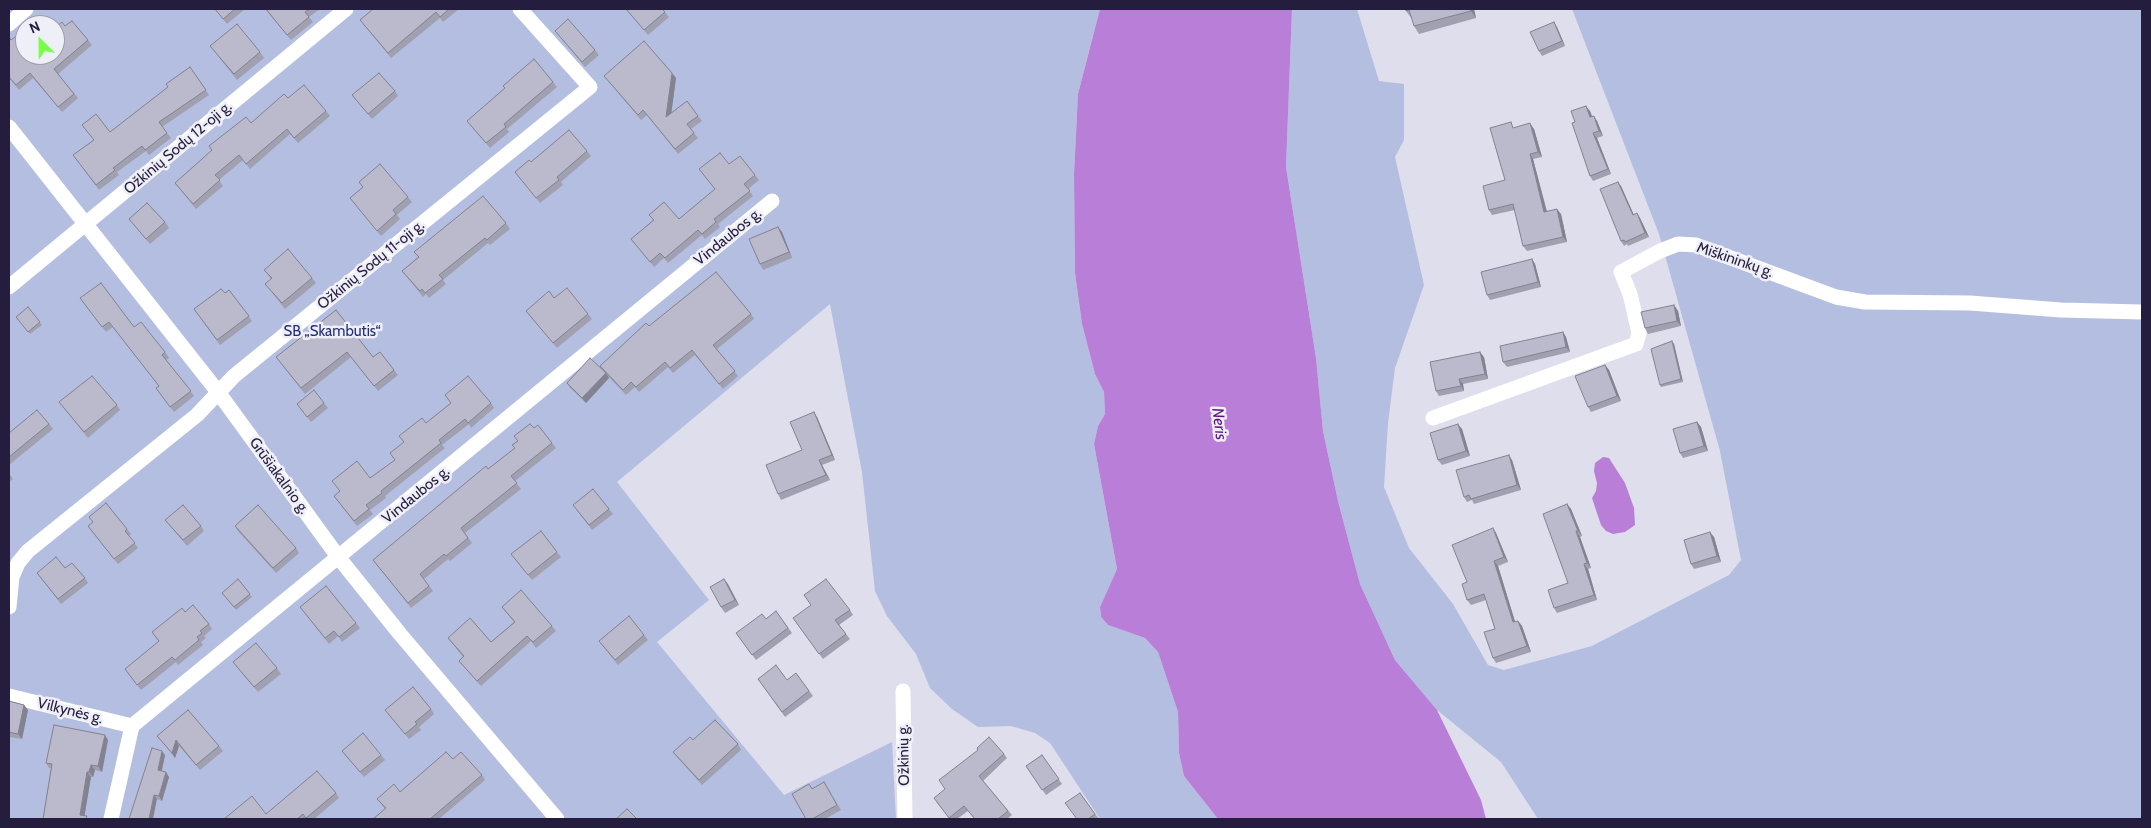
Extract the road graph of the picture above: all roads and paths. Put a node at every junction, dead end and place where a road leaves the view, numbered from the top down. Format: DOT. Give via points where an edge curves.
graph roads {
  1 [pos="26,9"];
  2 [pos="346,9"];
  3 [pos="520,9"];
  4 [pos="9,24"];
  5 [pos="9,127"];
  6 [pos="772,201"];
  7 [pos="85,226"];
  8 [pos="9,287"];
  9 [pos="2142,312"];
  10 [pos="218,392"];
  11 [pos="1433,418"];
  12 [pos="339,558"];
  13 [pos="9,607"];
  14 [pos="903,691"];
  15 [pos="9,696"];
  16 [pos="132,726"];
  17 [pos="111,819"];
  18 [pos="557,819"];
  19 [pos="905,819"];
  1 -- 4 [label="street"];
  2 -- 7 [label="street, Ožkinių Sodų 12-oji g."];
  3 -- 10 [label="street, Ožkinių Sodų 11-oji g." via="590,87"];
  5 -- 7 [label="street, Grūšiakalnio g."];
  6 -- 12 [label="street, Vindaubos g."];
  7 -- 8 [label="street, Ožkinių Sodų 12-oji g."];
  7 -- 10 [label="street, Grūšiakalnio g."];
  9 -- 11 [label="street, Miškininkų g." via="1970,303 1865,302 1836,297 1696,245 1678,244 1621,272 1639,333 1636,344"];
  10 -- 12 [label="street, Grūšiakalnio g."];
  10 -- 13 [label="street, Ožkinių Sodų 11-oji g." via="197,415 28,551 12,577"];
  12 -- 16 [label="street, Vindaubos g."];
  12 -- 18 [label="street, Grūšiakalnio g."];
  14 -- 19 [label="street, Ožkinių g."];
  15 -- 16 [label="street, Vilkynės g."];
  16 -- 17 [label="street"];
}
